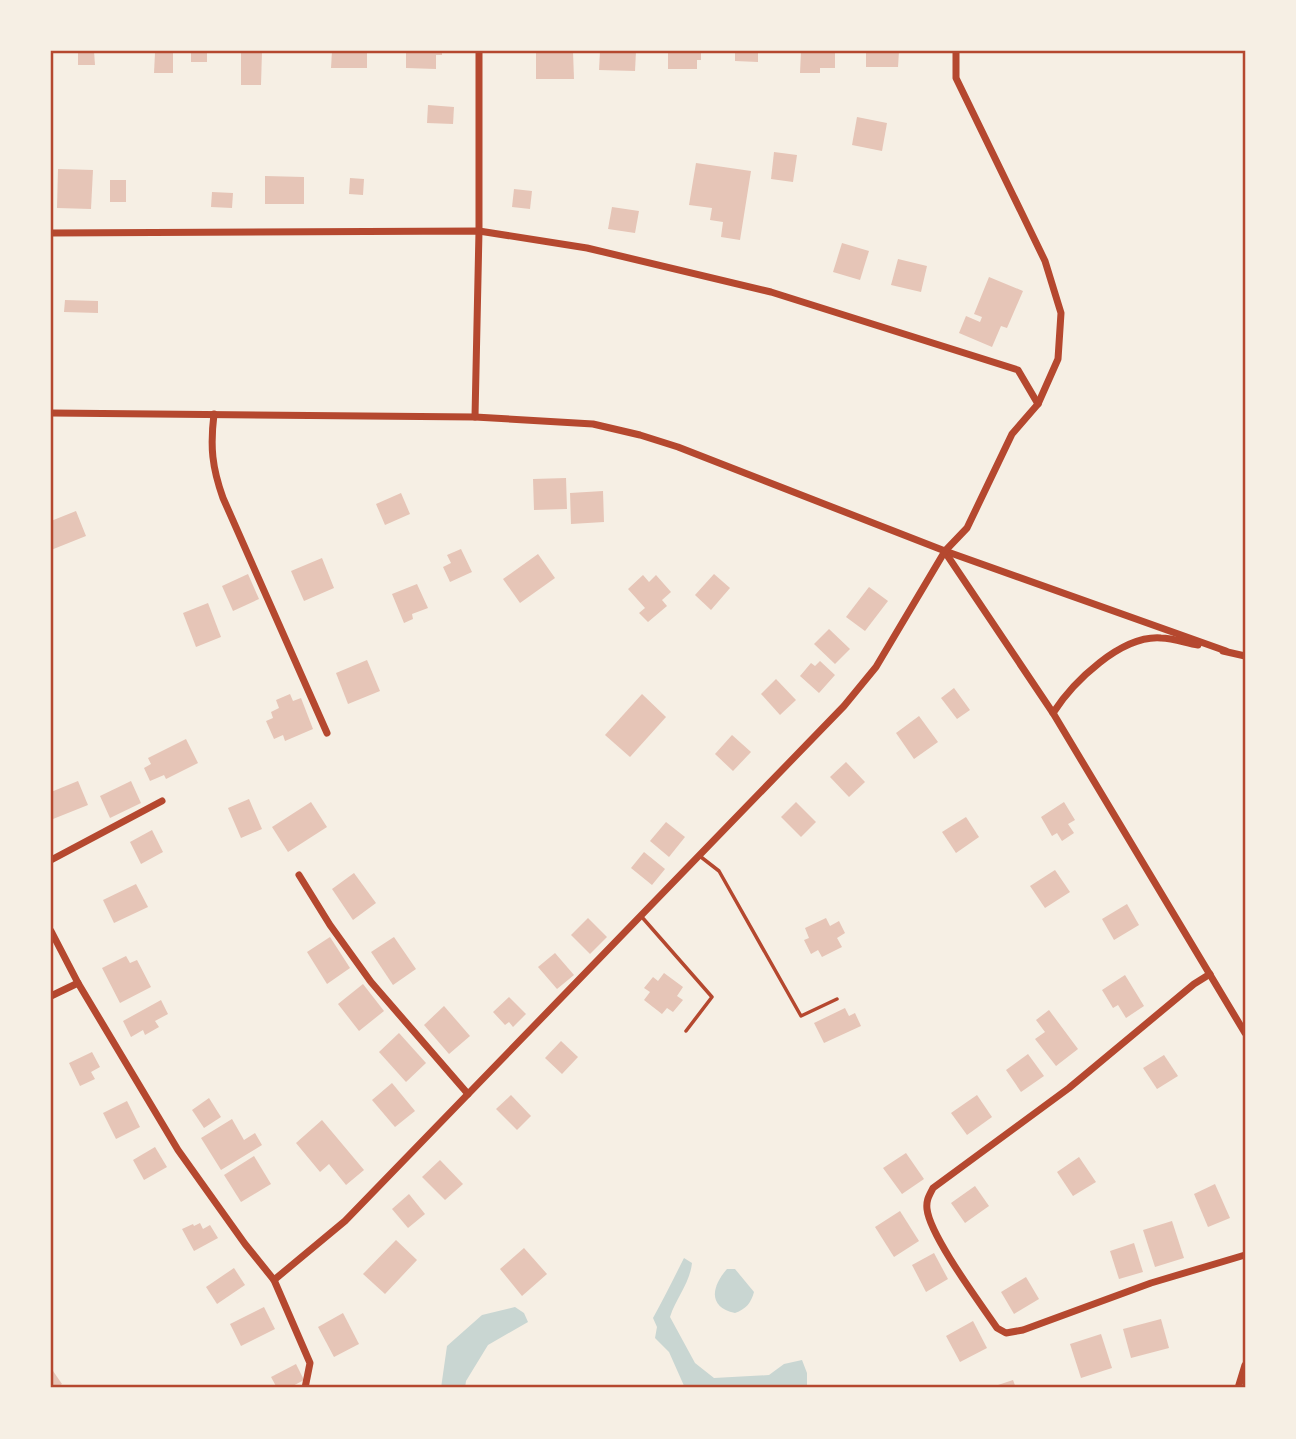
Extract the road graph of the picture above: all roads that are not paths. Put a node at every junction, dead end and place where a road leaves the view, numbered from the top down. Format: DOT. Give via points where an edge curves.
graph roads {
  1 [pos="479,51"];
  2 [pos="956,51"];
  3 [pos="479,231"];
  4 [pos="51,233"];
  5 [pos="1038,404"];
  6 [pos="51,413"];
  7 [pos="214,414"];
  8 [pos="475,417"];
  9 [pos="945,551"];
  10 [pos="1226,651"];
  11 [pos="1245,656"];
  12 [pos="1053,713"];
  13 [pos="327,733"];
  14 [pos="162,801"];
  15 [pos="699,855"];
  16 [pos="51,860"];
  17 [pos="299,875"];
  18 [pos="641,916"];
  19 [pos="51,931"];
  20 [pos="1210,974"];
  21 [pos="78,983"];
  22 [pos="51,996"];
  23 [pos="837,999"];
  24 [pos="686,1031"];
  25 [pos="1245,1033"];
  26 [pos="468,1094"];
  27 [pos="1245,1255"];
  28 [pos="274,1280"];
  29 [pos="1245,1365"];
  30 [pos="305,1388"];
  31 [pos="1238,1388"];
  1 -- 3 [label="street"];
  2 -- 5 [label="street" via="956,78 1045,261 1061,313 1058,359"];
  3 -- 4 [label="street"];
  3 -- 5 [label="street" via="587,248 771,292 1018,370"];
  3 -- 8 [label="street"];
  5 -- 9 [label="street" via="1012,434 967,528"];
  6 -- 7 [label="street"];
  7 -- 8 [label="street"];
  7 -- 13 [label="street" via="214,471 223,498"];
  8 -- 9 [label="street" via="593,424 640,435"];
  9 -- 10 [label="street"];
  9 -- 12 [label="street"];
  9 -- 15 [label="street" via="876,667"];
  10 -- 11 [label="street"];
  10 -- 12 [label="street" via="1160,638 1133,641 1063,697"];
  12 -- 20 [label="street"];
  14 -- 16 [label="street"];
  15 -- 18 [label="street"];
  15 -- 23 [label="lane" via="719,871 801,1016"];
  17 -- 26 [label="street" via="371,982"];
  18 -- 24 [label="lane" via="712,997"];
  18 -- 26 [label="street"];
  19 -- 21 [label="street"];
  20 -- 25 [label="street"];
  20 -- 27 [label="street" via="1069,1088 933,1188 927,1212 939,1239 997,1328 1006,1333"];
  21 -- 22 [label="street"];
  21 -- 28 [label="street" via="178,1150"];
  26 -- 28 [label="street" via="345,1222"];
  28 -- 30 [label="street" via="310,1363"];
  29 -- 31 [label="street"];
}
